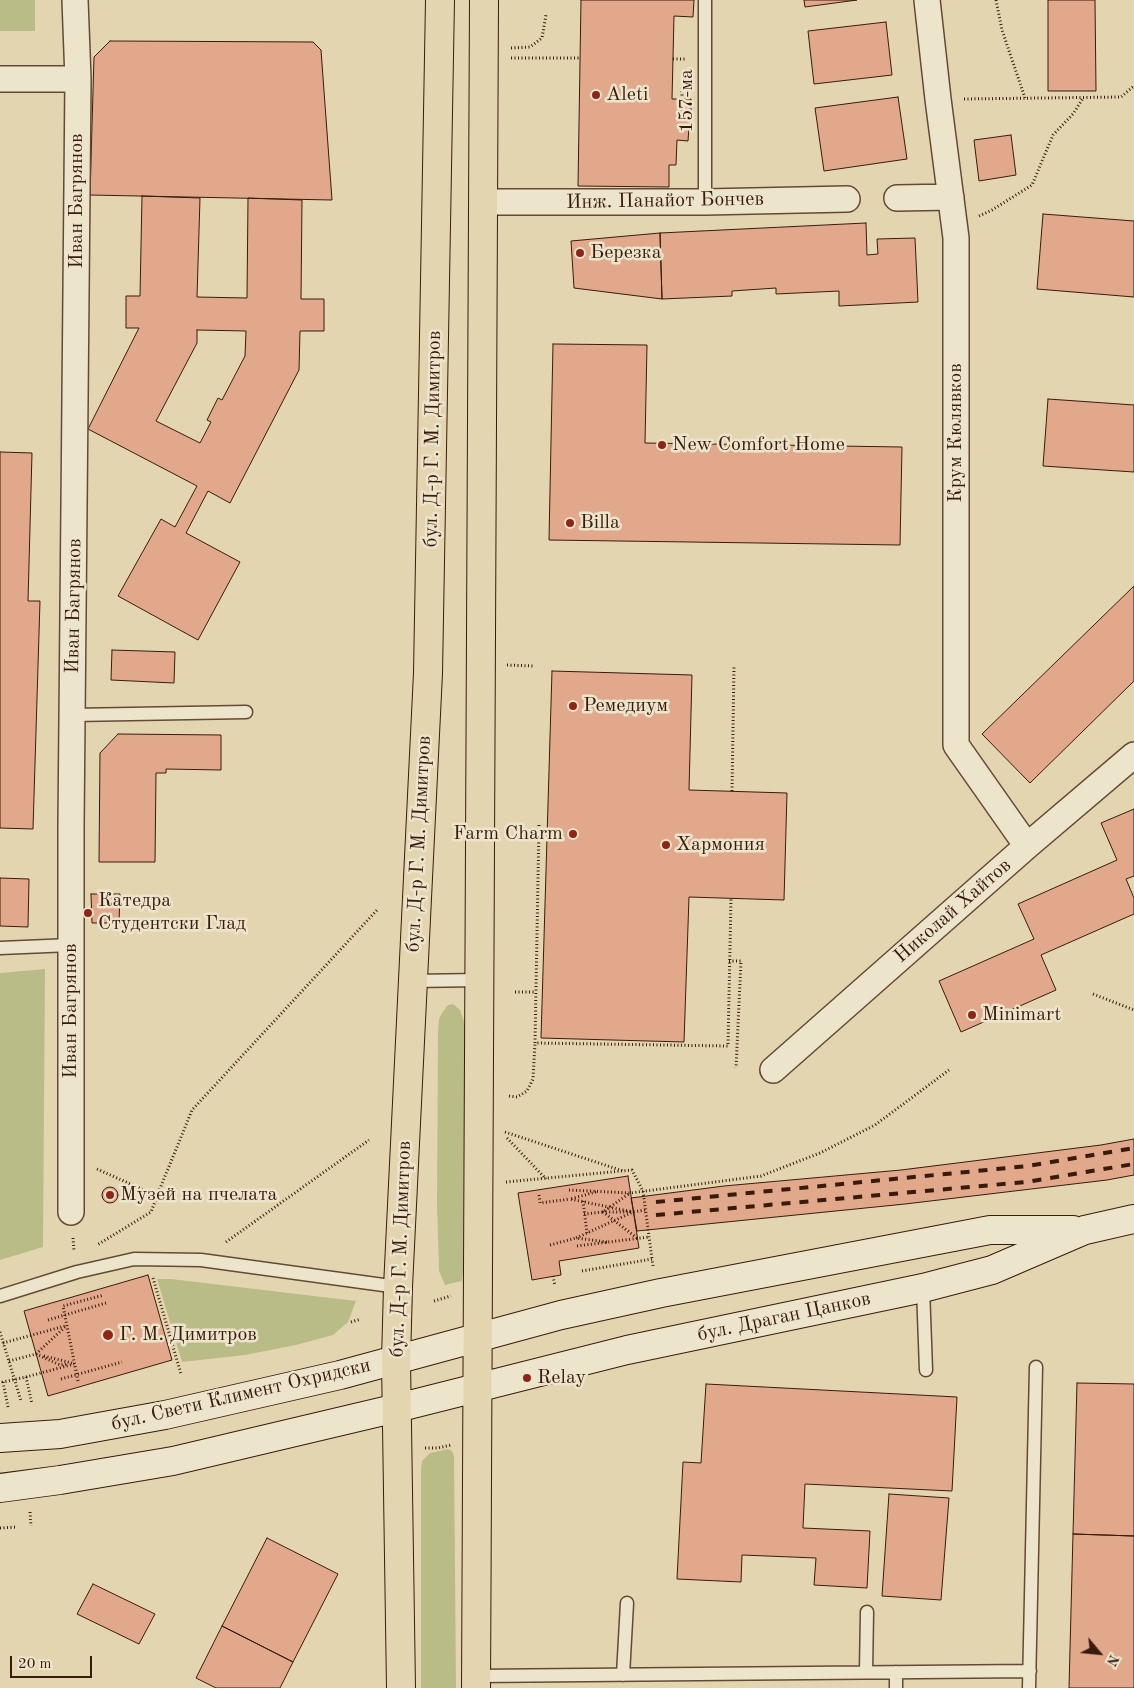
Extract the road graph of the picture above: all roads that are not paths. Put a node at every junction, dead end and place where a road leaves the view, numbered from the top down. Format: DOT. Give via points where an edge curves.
graph roads {
  1 [pos="75,0"];
  2 [pos="440,0"];
  3 [pos="484,0"];
  4 [pos="705,0"];
  5 [pos="927,0"];
  6 [pos="0,79"];
  7 [pos="78,79"];
  8 [pos="951,197"];
  9 [pos="897,198"];
  10 [pos="847,199"];
  11 [pos="483,202"];
  12 [pos="705,202"];
  13 [pos="246,712"];
  14 [pos="72,715"];
  15 [pos="1134,755"];
  16 [pos="1027,846"];
  17 [pos="71,945"];
  18 [pos="0,948"];
  19 [pos="480,980"];
  20 [pos="412,981"];
  21 [pos="773,1070"];
  22 [pos="71,1212"];
  23 [pos="1134,1219"];
  24 [pos="1085,1230"];
  25 [pos="398,1287"];
  26 [pos="923,1288"];
  27 [pos="0,1296"];
  28 [pos="479,1338"];
  29 [pos="396,1360"];
  30 [pos="1036,1367"];
  31 [pos="926,1370"];
  32 [pos="478,1386"];
  33 [pos="397,1408"];
  34 [pos="0,1438"];
  35 [pos="0,1488"];
  36 [pos="627,1603"];
  37 [pos="867,1612"];
  38 [pos="866,1672"];
  39 [pos="896,1672"];
  40 [pos="1030,1672"];
  41 [pos="623,1675"];
  42 [pos="476,1682"];
  43 [pos="401,1688"];
  44 [pos="896,1688"];
  45 [pos="1029,1688"];
  1 -- 7 [label="street, Иван Багрянов"];
  2 -- 20 [label="main road, бул. Д-р Г. М. Димитров" via="428,673"];
  3 -- 11 [label="main road"];
  4 -- 12 [label="lane, 157-ма"];
  5 -- 8 [label="street, Крум Кюлявков"];
  6 -- 7 [label="street"];
  7 -- 14 [label="street, Иван Багрянов"];
  8 -- 9 [label="street"];
  8 -- 16 [label="street, Крум Кюлявков" via="954,227 956,745"];
  10 -- 12 [label="street, Инж. Панайот Бончев"];
  11 -- 12 [label="street, Инж. Панайот Бончев"];
  11 -- 19 [label="main road"];
  13 -- 14 [label="lane"];
  14 -- 17 [label="street, Иван Багрянов"];
  15 -- 16 [label="street, Николай Хайтов"];
  16 -- 21 [label="street, Николай Хайтов"];
  17 -- 18 [label="lane"];
  17 -- 22 [label="street, Иван Багрянов"];
  19 -- 20 [label="lane"];
  19 -- 28 [label="main road"];
  20 -- 25 [label="main road, бул. Д-р Г. М. Димитров"];
  23 -- 24 [label="main road, бул. Драган Цанков"];
  24 -- 26 [label="main road, бул. Драган Цанков" via="992,1270"];
  24 -- 28 [label="main road, бул. Драган Цанков" via="990,1230 661,1293"];
  25 -- 27 [label="lane" via="201,1260 134,1259 77,1272"];
  25 -- 29 [label="main road, бул. Д-р Г. М. Димитров"];
  26 -- 31 [label="lane"];
  26 -- 32 [label="main road, бул. Драган Цанков" via="627,1350"];
  28 -- 29 [label="main road, бул. Свети Климент Охридски"];
  28 -- 32 [label="main road"];
  29 -- 33 [label="main road, бул. Д-р Г. М. Димитров"];
  29 -- 34 [label="main road, бул. Свети Климент Охридски" via="165,1416 60,1434"];
  30 -- 40 [label="lane"];
  32 -- 33 [label="main road"];
  32 -- 42 [label="main road"];
  33 -- 35 [label="main road" via="173,1461"];
  33 -- 43 [label="main road, бул. Д-р Г. М. Димитров"];
  36 -- 41 [label="lane"];
  37 -- 38 [label="lane"];
  38 -- 39 [label="lane"];
  38 -- 41 [label="lane"];
  39 -- 40 [label="lane"];
  39 -- 44 [label="lane"];
  40 -- 45 [label="lane"];
  41 -- 42 [label="lane"];
}
